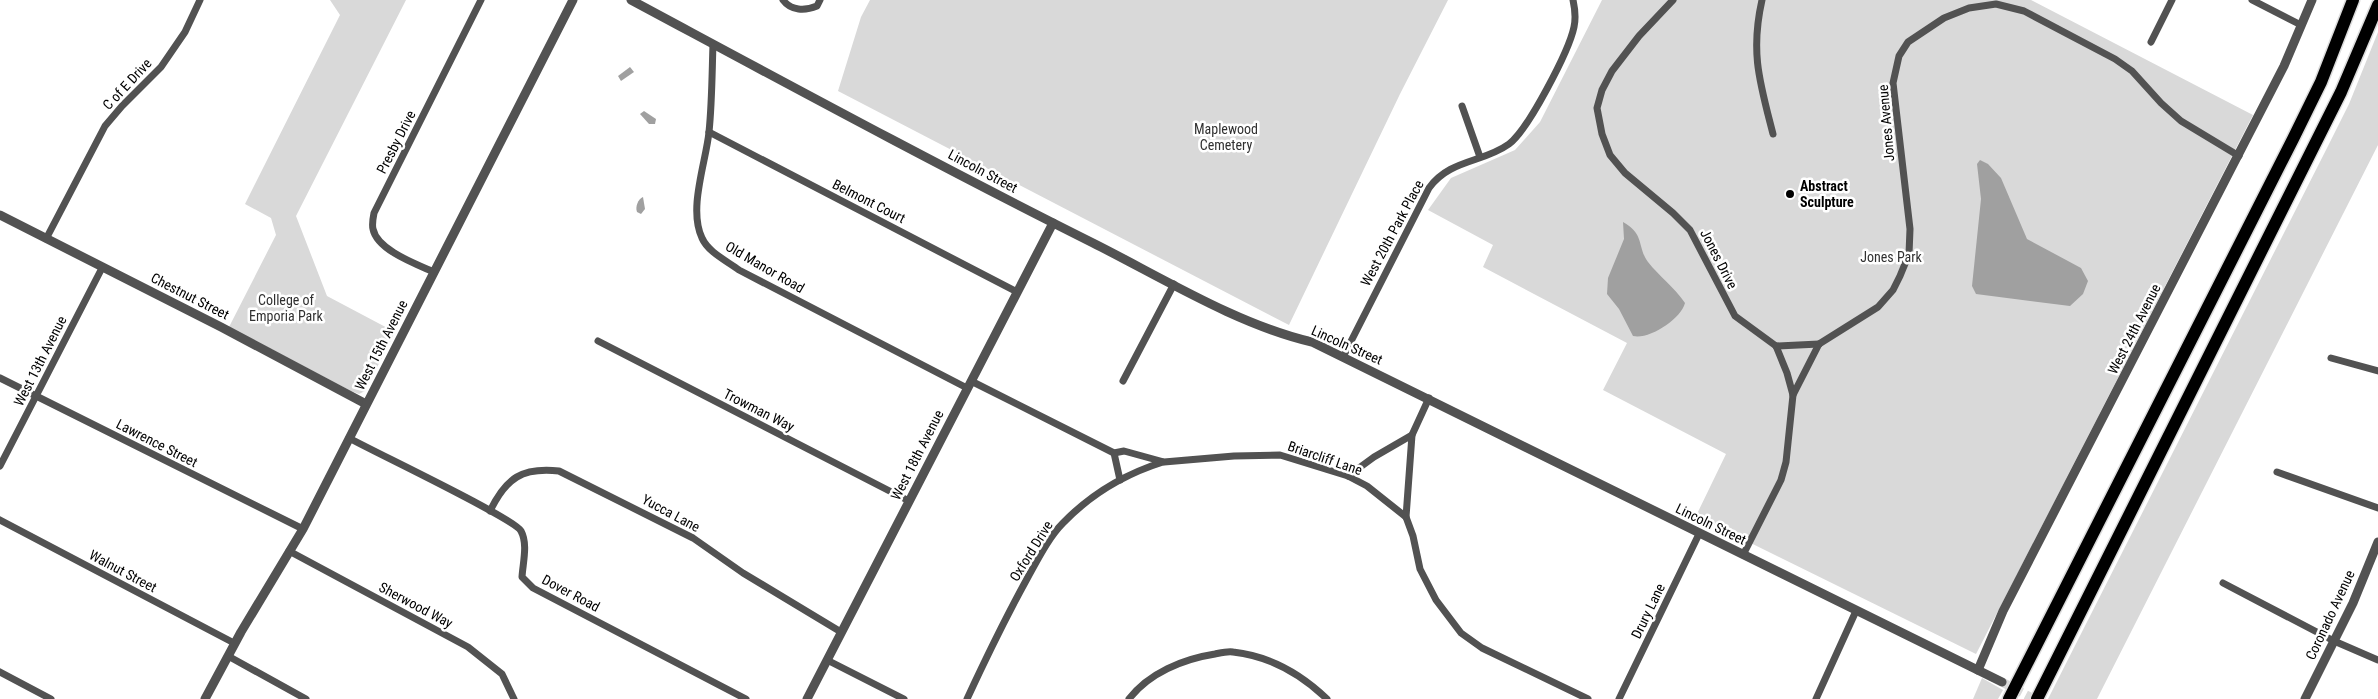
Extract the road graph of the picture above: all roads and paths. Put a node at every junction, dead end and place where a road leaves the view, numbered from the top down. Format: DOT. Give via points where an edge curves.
graph roads {
  1 [pos="200,0"];
  2 [pos="481,0"];
  3 [pos="573,0"];
  4 [pos="631,0"];
  5 [pos="783,0"];
  6 [pos="820,0"];
  7 [pos="1573,0"];
  8 [pos="1673,0"];
  9 [pos="1762,0"];
  10 [pos="2172,0"];
  11 [pos="2252,0"];
  12 [pos="2312,0"];
  13 [pos="2353,0"];
  14 [pos="2378,5"];
  15 [pos="2302,25"];
  16 [pos="2151,42"];
  17 [pos="713,44"];
  18 [pos="1462,106"];
  19 [pos="709,132"];
  20 [pos="1773,134"];
  21 [pos="2239,156"];
  22 [pos="1480,157"];
  23 [pos="0,215"];
  24 [pos="1053,223"];
  25 [pos="46,239"];
  26 [pos="102,268"];
  27 [pos="434,272"];
  28 [pos="1174,284"];
  29 [pos="1017,292"];
  30 [pos="598,341"];
  31 [pos="1819,344"];
  32 [pos="1776,346"];
  33 [pos="1343,357"];
  34 [pos="2331,358"];
  35 [pos="2378,371"];
  36 [pos="0,378"];
  37 [pos="1123,381"];
  38 [pos="969,385"];
  39 [pos="1793,395"];
  40 [pos="36,396"];
  41 [pos="1428,398"];
  42 [pos="366,404"];
  43 [pos="1412,435"];
  44 [pos="349,438"];
  45 [pos="1114,453"];
  46 [pos="1164,462"];
  47 [pos="0,466"];
  48 [pos="2277,472"];
  49 [pos="1348,476"];
  50 [pos="1120,480"];
  51 [pos="909,501"];
  52 [pos="2378,508"];
  53 [pos="490,511"];
  54 [pos="1406,517"];
  55 [pos="0,520"];
  56 [pos="302,529"];
  57 [pos="1699,534"];
  58 [pos="2378,542"];
  59 [pos="289,551"];
  60 [pos="1743,555"];
  61 [pos="2223,584"];
  62 [pos="1856,611"];
  63 [pos="841,632"];
  64 [pos="2334,641"];
  65 [pos="234,644"];
  66 [pos="228,656"];
  67 [pos="827,660"];
  68 [pos="2378,660"];
  69 [pos="1978,670"];
  70 [pos="0,672"];
  71 [pos="2002,682"];
  72 [pos="51,699"];
  73 [pos="205,699"];
  74 [pos="306,699"];
  75 [pos="514,699"];
  76 [pos="746,699"];
  77 [pos="807,699"];
  78 [pos="904,699"];
  79 [pos="967,699"];
  80 [pos="1129,699"];
  81 [pos="1327,699"];
  82 [pos="1588,699"];
  83 [pos="1619,699"];
  84 [pos="1816,699"];
  85 [pos="2008,699"];
  86 [pos="2037,699"];
  87 [pos="2305,699"];
  1 -- 25 [label="street, C of E Drive" via="185,32 161,67 105,126"];
  2 -- 27 [label="street, Presby Drive" via="374,213 373,230 380,242 392,252"];
  3 -- 27 [label="street, West 15th Avenue"];
  4 -- 17 [label="street, Lincoln Street"];
  5 -- 6 [label="street" via="798,9 817,6"];
  7 -- 22 [label="street, West 20th Park Place" via="1574,26 1568,44 1537,108 1509,144"];
  8 -- 32 [label="street, Jones Drive" via="1612,71 1602,90 1598,108 1602,134 1610,155 1625,173 1690,230 1735,316"];
  9 -- 20 [label="street" via="1755,49"];
  10 -- 16 [label="street"];
  11 -- 15 [label="street"];
  12 -- 15 [label="street, West 24th Avenue"];
  13 -- 85 [label="highway" via="2321,82 2293,140"];
  14 -- 86 [label="highway" via="2342,92"];
  15 -- 21 [label="street, West 24th Avenue"];
  17 -- 19 [label="street, Old Manor Road"];
  17 -- 24 [label="street, Lincoln Street"];
  18 -- 22 [label="street"];
  19 -- 29 [label="street, Belmont Court"];
  19 -- 38 [label="street, Old Manor Road" via="698,195 698,225 702,239 714,252 739,270"];
  21 -- 31 [label="street, Jones Avenue" via="2181,121 2132,71 2115,59 2024,11 1996,4 1969,8 1944,18 1908,42 1900,56 1893,83 1910,229 1909,254 1893,290 1878,307"];
  21 -- 69 [label="street, West 24th Avenue" via="2003,611"];
  22 -- 33 [label="street, West 20th Park Place" via="1438,176"];
  23 -- 25 [label="street, Chestnut Street"];
  24 -- 28 [label="street, Lincoln Street"];
  24 -- 29 [label="street, West 18th Avenue"];
  25 -- 26 [label="street, Chestnut Street"];
  26 -- 40 [label="street, West 13th Avenue"];
  26 -- 42 [label="street, Chestnut Street" via="221,326"];
  27 -- 42 [label="street, West 15th Avenue"];
  28 -- 33 [label="street, Lincoln Street" via="1248,322 1312,342"];
  28 -- 37 [label="street"];
  29 -- 38 [label="street, West 18th Avenue"];
  30 -- 51 [label="street, Trowman Way"];
  31 -- 32 [label="street"];
  31 -- 39 [label="street"];
  32 -- 39 [label="street"];
  33 -- 41 [label="street, Lincoln Street"];
  34 -- 35 [label="street"];
  36 -- 40 [label="street, Lawrence Street"];
  38 -- 45 [label="street, Briarcliff Lane"];
  38 -- 51 [label="street, West 18th Avenue"];
  39 -- 60 [label="street" via="1781,480"];
  40 -- 47 [label="street, West 13th Avenue"];
  40 -- 56 [label="street, Lawrence Street"];
  41 -- 43 [label="street"];
  41 -- 57 [label="street, Lincoln Street"];
  42 -- 44 [label="street, West 15th Avenue"];
  43 -- 49 [label="street"];
  43 -- 54 [label="street"];
  44 -- 53 [label="street, Dover Road"];
  44 -- 56 [label="street, West 15th Avenue"];
  45 -- 46 [label="street, Briarcliff Lane" via="1124,451"];
  45 -- 50 [label="street"];
  46 -- 49 [label="street, Briarcliff Lane" via="1280,455"];
  46 -- 50 [label="street, Oxford Drive"];
  48 -- 52 [label="street"];
  49 -- 54 [label="street, Briarcliff Lane"];
  50 -- 79 [label="street, Oxford Drive" via="1086,502 1062,524 1040,556 1004,622"];
  51 -- 63 [label="street, West 18th Avenue"];
  53 -- 63 [label="street, Yucca Lane" via="510,480 524,472 559,471 693,538 743,573"];
  53 -- 76 [label="street, Dover Road" via="520,529 524,540 522,576 533,588"];
  54 -- 82 [label="street" via="1420,569 1436,600 1461,633 1482,648"];
  55 -- 65 [label="street, Walnut Street"];
  56 -- 59 [label="street, West 15th Avenue"];
  57 -- 60 [label="street, Lincoln Street"];
  57 -- 83 [label="street, Drury Lane"];
  58 -- 64 [label="street, Coronado Avenue"];
  59 -- 65 [label="street, West 15th Avenue"];
  59 -- 75 [label="street, Sherwood Way" via="468,646 502,674 514,693"];
  60 -- 62 [label="street, Lincoln Street"];
  61 -- 64 [label="street"];
  62 -- 69 [label="street, Lincoln Street"];
  62 -- 84 [label="street"];
  63 -- 67 [label="street, West 18th Avenue"];
  64 -- 68 [label="street"];
  64 -- 87 [label="street, Coronado Avenue"];
  65 -- 66 [label="street, West 15th Avenue"];
  66 -- 73 [label="street, West 15th Avenue"];
  66 -- 74 [label="street"];
  67 -- 77 [label="street, West 18th Avenue"];
  67 -- 78 [label="street"];
  69 -- 71 [label="street, Lincoln Street"];
  70 -- 72 [label="street"];
  80 -- 81 [label="street" via="1175,664 1232,651 1279,664"];
}
